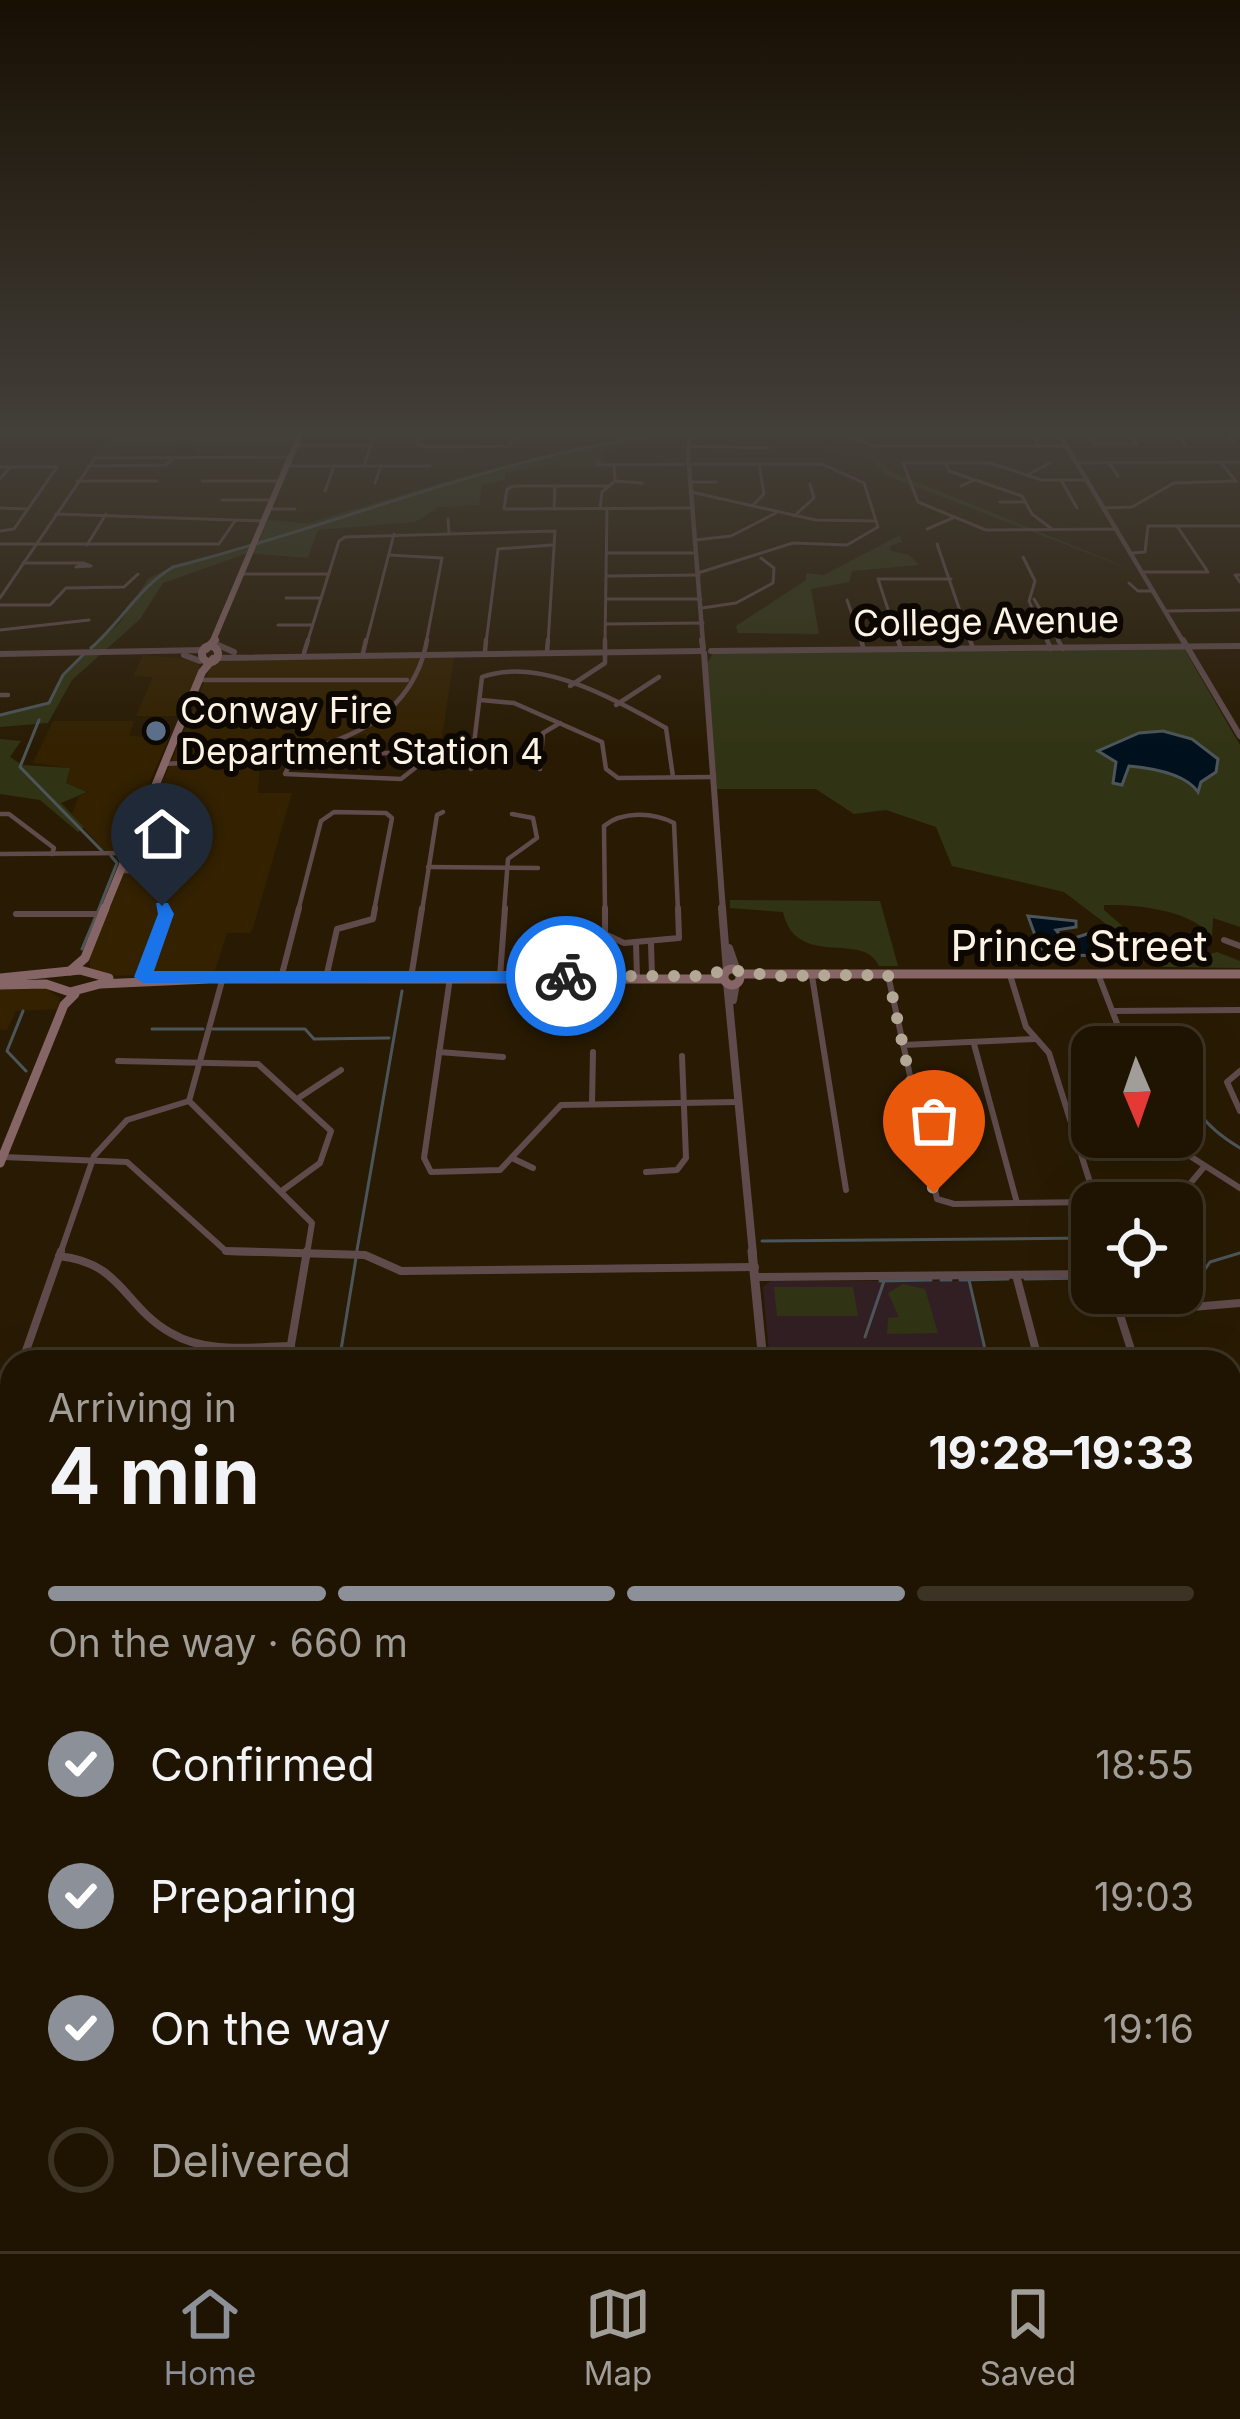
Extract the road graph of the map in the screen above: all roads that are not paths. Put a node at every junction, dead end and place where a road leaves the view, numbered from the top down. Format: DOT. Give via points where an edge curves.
graph roads {
  1 [pos="41,537"];
  2 [pos="91,537"];
  3 [pos="141,537"];
  4 [pos="224,537"];
  5 [pos="257,537"];
  6 [pos="349,537"];
  7 [pos="393,537"];
  8 [pos="554,537"];
  9 [pos="606,537"];
  10 [pos="724,537"];
  11 [pos="862,537"];
  12 [pos="1122,537"];
  13 [pos="1146,537"];
  14 [pos="1184,537"];
  15 [pos="695,540"];
  16 [pos="0,544"];
  17 [pos="36,544"];
  18 [pos="87,544"];
  19 [pos="138,544"];
  20 [pos="937,544"];
  21 [pos="552,545"];
  22 [pos="608,553"];
  23 [pos="696,553"];
  24 [pos="1132,553"];
  25 [pos="389,555"];
  26 [pos="758,557"];
  27 [pos="1022,557"];
  28 [pos="22,564"];
  29 [pos="80,564"];
  30 [pos="1144,572"];
  31 [pos="138,574"];
  32 [pos="242,574"];
  33 [pos="328,574"];
  34 [pos="699,574"];
  35 [pos="608,576"];
  36 [pos="0,578"];
  37 [pos="14,578"];
  38 [pos="951,579"];
  39 [pos="1129,583"];
  40 [pos="1154,591"];
  41 [pos="286,598"];
  42 [pos="321,598"];
  43 [pos="607,599"];
  44 [pos="1034,599"];
  45 [pos="847,600"];
  46 [pos="0,601"];
  47 [pos="701,603"];
  48 [pos="1240,610"];
  49 [pos="1167,611"];
  50 [pos="1048,618"];
  51 [pos="1037,619"];
  52 [pos="89,620"];
  53 [pos="703,623"];
  54 [pos="606,624"];
  55 [pos="278,625"];
  56 [pos="312,625"];
  57 [pos="0,630"];
  58 [pos="1045,636"];
  59 [pos="1057,636"];
  60 [pos="1189,646"];
  61 [pos="1240,646"];
  62 [pos="974,649"];
  63 [pos="1051,649"];
  64 [pos="1063,649"];
  65 [pos="218,650"];
  66 [pos="706,650"];
  67 [pos="865,650"];
  68 [pos="901,650"];
  69 [pos="547,651"];
  70 [pos="606,651"];
  71 [pos="426,652"];
  72 [pos="485,652"];
  73 [pos="237,653"];
  74 [pos="304,653"];
  75 [pos="363,653"];
  76 [pos="0,654"];
  77 [pos="203,663"];
  78 [pos="659,677"];
  79 [pos="407,680"];
  80 [pos="570,686"];
  81 [pos="0,695"];
  82 [pos="8,695"];
  83 [pos="481,700"];
  84 [pos="616,705"];
  85 [pos="560,723"];
  86 [pos="1239,732"];
  87 [pos="338,740"];
  88 [pos="347,754"];
  89 [pos="280,755"];
  90 [pos="164,764"];
  91 [pos="288,768"];
  92 [pos="471,769"];
  93 [pos="540,769"];
  94 [pos="673,777"];
  95 [pos="713,777"];
  96 [pos="443,812"];
  97 [pos="0,814"];
  98 [pos="512,814"];
  99 [pos="0,854"];
  100 [pos="52,854"];
  101 [pos="127,854"];
  102 [pos="428,867"];
  103 [pos="506,867"];
  104 [pos="538,868"];
  105 [pos="121,871"];
  106 [pos="16,914"];
  107 [pos="103,914"];
  108 [pos="1224,940"];
  109 [pos="651,943"];
  110 [pos="636,944"];
  111 [pos="1240,946"];
  112 [pos="85,958"];
  113 [pos="66,973"];
  114 [pos="89,973"];
  115 [pos="1098,974"];
  116 [pos="1240,974"];
  117 [pos="888,975"];
  118 [pos="1010,975"];
  119 [pos="637,976"];
  120 [pos="652,976"];
  121 [pos="812,976"];
  122 [pos="143,977"];
  123 [pos="500,977"];
  124 [pos="732,977"];
  125 [pos="207,978"];
  126 [pos="281,978"];
  127 [pos="326,978"];
  128 [pos="411,978"];
  129 [pos="450,978"];
  130 [pos="222,979"];
  131 [pos="3,980"];
  132 [pos="59,989"];
  133 [pos="82,989"];
  134 [pos="64,1006"];
  135 [pos="1240,1010"];
  136 [pos="1113,1011"];
  137 [pos="1118,1026"];
  138 [pos="1035,1039"];
  139 [pos="974,1044"];
  140 [pos="903,1045"];
  141 [pos="439,1052"];
  142 [pos="593,1052"];
  143 [pos="682,1056"];
  144 [pos="503,1058"];
  145 [pos="118,1061"];
  146 [pos="197,1061"];
  147 [pos="341,1070"];
  148 [pos="1240,1071"];
  149 [pos="300,1097"];
  150 [pos="189,1101"];
  151 [pos="685,1102"];
  152 [pos="741,1102"];
  153 [pos="592,1103"];
  154 [pos="1240,1111"];
  155 [pos="94,1156"];
  156 [pos="1191,1158"];
  157 [pos="1,1160"];
  158 [pos="514,1160"];
  159 [pos="1204,1167"];
  160 [pos="533,1168"];
  161 [pos="646,1172"];
  162 [pos="1086,1182"];
  163 [pos="1191,1182"];
  164 [pos="1240,1188"];
  165 [pos="283,1190"];
  166 [pos="846,1190"];
  167 [pos="1071,1202"];
  168 [pos="1017,1204"];
  169 [pos="59,1256"];
  170 [pos="308,1256"];
  171 [pos="756,1272"];
  172 [pos="1071,1274"];
  173 [pos="1016,1275"];
  174 [pos="1240,1304"];
  175 [pos="1203,1307"];
  176 [pos="1120,1314"];
  177 [pos="291,1346"];
  178 [pos="26,1350"];
  179 [pos="290,1350"];
  180 [pos="762,1350"];
  181 [pos="1036,1350"];
  182 [pos="1131,1350"];
  1 -- 17 [label="street"];
  2 -- 18 [label="street"];
  3 -- 19 [label="street"];
  4 -- 19 [label="street" via="219,544"];
  5 -- 32 [label="main road"];
  6 -- 33 [label="street" via="339,541"];
  7 -- 25 [label="street"];
  8 -- 21 [label="street"];
  9 -- 22 [label="street"];
  10 -- 15 [label="street"];
  11 -- 26 [label="street" via="841,549 783,544"];
  12 -- 24 [label="street"];
  13 -- 24 [label="street" via="1144,552"];
  14 -- 30 [label="street" via="1208,572"];
  15 -- 23 [label="street"];
  16 -- 17 [label="street"];
  17 -- 18 [label="street"];
  17 -- 28 [label="street"];
  18 -- 19 [label="street"];
  20 -- 38 [label="street"];
  21 -- 69 [label="street"];
  21 -- 72 [label="street" via="500,546"];
  22 -- 23 [label="street"];
  22 -- 35 [label="street"];
  23 -- 34 [label="street"];
  24 -- 30 [label="street"];
  25 -- 71 [label="street" via="442,558"];
  25 -- 75 [label="street"];
  26 -- 34 [label="street"];
  26 -- 47 [label="street" via="771,562 773,583 736,603"];
  27 -- 44 [label="street"];
  28 -- 29 [label="street"];
  28 -- 37 [label="street"];
  30 -- 40 [label="street"];
  31 -- 46 [label="street" via="124,587 66,588 50,605"];
  32 -- 33 [label="street"];
  32 -- 65 [label="main road"];
  33 -- 42 [label="street"];
  34 -- 35 [label="street"];
  34 -- 47 [label="street"];
  35 -- 43 [label="street"];
  36 -- 37 [label="street"];
  37 -- 46 [label="street"];
  38 -- 62 [label="street"];
  38 -- 68 [label="street" via="878,579"];
  39 -- 40 [label="street"];
  40 -- 49 [label="street"];
  41 -- 42 [label="street"];
  42 -- 56 [label="street"];
  43 -- 47 [label="street"];
  43 -- 54 [label="street"];
  44 -- 50 [label="street"];
  44 -- 51 [label="street"];
  45 -- 67 [label="street"];
  47 -- 53 [label="street"];
  48 -- 49 [label="street"];
  49 -- 60 [label="street"];
  50 -- 51 [label="street"];
  50 -- 59 [label="street"];
  51 -- 58 [label="street"];
  52 -- 57 [label="street"];
  53 -- 54 [label="street"];
  53 -- 66 [label="street"];
  54 -- 70 [label="street"];
  55 -- 56 [label="street"];
  56 -- 74 [label="street"];
  58 -- 59 [label="street"];
  58 -- 63 [label="street"];
  59 -- 64 [label="street"];
  60 -- 61 [label="street, College Avenue"];
  60 -- 64 [label="street, College Avenue"];
  60 -- 86 [label="street"];
  62 -- 63 [label="street, College Avenue"];
  62 -- 68 [label="street, College Avenue"];
  63 -- 64 [label="street, College Avenue"];
  65 -- 73 [label="street, College Avenue"];
  65 -- 73 [label="street"];
  65 -- 77 [label="main road"];
  65 -- 77 [label="main road"];
  66 -- 67 [label="street, College Avenue"];
  66 -- 70 [label="street, College Avenue"];
  66 -- 95 [label="street"];
  67 -- 68 [label="street, College Avenue"];
  69 -- 70 [label="street, College Avenue"];
  69 -- 72 [label="street, College Avenue"];
  70 -- 80 [label="street" via="605,664"];
  71 -- 72 [label="street, College Avenue"];
  71 -- 75 [label="street, College Avenue"];
  71 -- 79 [label="street"];
  73 -- 74 [label="street, College Avenue"];
  74 -- 75 [label="street, College Avenue"];
  76 -- 77 [label="street" via="182,654"];
  77 -- 79 [label="street"];
  77 -- 90 [label="main road"];
  78 -- 84 [label="street"];
  79 -- 87 [label="street" via="389,715"];
  80 -- 83 [label="street" via="526,670 486,673"];
  80 -- 84 [label="street"];
  81 -- 82 [label="street"];
  83 -- 85 [label="street" via="514,703"];
  83 -- 92 [label="street"];
  84 -- 94 [label="street" via="666,728"];
  85 -- 93 [label="street" via="543,733"];
  85 -- 94 [label="street" via="602,742 609,774"];
  87 -- 88 [label="street"];
  87 -- 89 [label="street"];
  88 -- 91 [label="street"];
  88 -- 91 [label="street" via="405,752 415,768 401,779 326,780 289,777"];
  89 -- 90 [label="street"];
  89 -- 91 [label="street"];
  90 -- 101 [label="main road"];
  94 -- 95 [label="street"];
  95 -- 124 [label="street"];
  96 -- 102 [label="street"];
  97 -- 100 [label="street"];
  98 -- 103 [label="street" via="538,823 537,838"];
  99 -- 100 [label="street"];
  100 -- 101 [label="street"];
  101 -- 105 [label="main road"];
  102 -- 103 [label="street"];
  102 -- 128 [label="street"];
  103 -- 104 [label="street"];
  103 -- 123 [label="street"];
  105 -- 107 [label="main road"];
  105 -- 122 [label="street" via="166,872 158,895 166,914"];
  106 -- 107 [label="street"];
  107 -- 112 [label="main road"];
  108 -- 111 [label="street"];
  109 -- 110 [label="street"];
  109 -- 110 [label="street" via="679,938 682,930 674,823 616,816 604,826 604,934"];
  109 -- 120 [label="street"];
  110 -- 119 [label="street"];
  112 -- 113 [label="main road"];
  112 -- 114 [label="main road"];
  113 -- 114 [label="main road, Prince Street"];
  113 -- 131 [label="main road"];
  113 -- 132 [label="main road"];
  114 -- 122 [label="main road, Prince Street"];
  114 -- 133 [label="main road"];
  115 -- 116 [label="main road, Prince Street"];
  115 -- 118 [label="main road, Prince Street"];
  115 -- 136 [label="street"];
  117 -- 118 [label="main road, Prince Street"];
  117 -- 121 [label="main road, Prince Street"];
  117 -- 140 [label="street"];
  118 -- 138 [label="street"];
  119 -- 120 [label="main road, Prince Street"];
  119 -- 123 [label="main road, Prince Street"];
  120 -- 124 [label="main road, Prince Street"];
  121 -- 124 [label="main road, Prince Street"];
  121 -- 166 [label="street"];
  122 -- 125 [label="main road, Prince Street"];
  123 -- 129 [label="main road, Prince Street"];
  124 -- 152 [label="street"];
  125 -- 130 [label="main road, Prince Street"];
  125 -- 133 [label="main road, Prince Street"];
  126 -- 127 [label="main road, Prince Street"];
  126 -- 127 [label="street" via="321,820 334,812 386,813 392,818 374,919 337,928"];
  126 -- 130 [label="main road, Prince Street"];
  127 -- 128 [label="main road, Prince Street"];
  128 -- 129 [label="main road, Prince Street"];
  129 -- 141 [label="street"];
  130 -- 146 [label="street"];
  131 -- 132 [label="main road"];
  132 -- 133 [label="main road, Prince Street"];
  132 -- 134 [label="main road"];
  133 -- 134 [label="main road"];
  134 -- 157 [label="main road"];
  135 -- 136 [label="street"];
  136 -- 137 [label="street"];
  138 -- 139 [label="street"];
  138 -- 162 [label="street" via="1049,1053"];
  139 -- 140 [label="street"];
  139 -- 168 [label="street"];
  140 -- 168 [label="street" via="934,1193 943,1202"];
  141 -- 144 [label="street"];
  141 -- 158 [label="street" via="426,1169 486,1173"];
  142 -- 153 [label="street"];
  143 -- 151 [label="street"];
  145 -- 146 [label="street"];
  146 -- 149 [label="street" via="258,1064"];
  146 -- 150 [label="street"];
  147 -- 149 [label="street"];
  148 -- 154 [label="street" via="1227,1082"];
  149 -- 165 [label="street" via="330,1126 329,1148"];
  150 -- 155 [label="street" via="127,1120"];
  150 -- 165 [label="street"];
  151 -- 152 [label="street"];
  151 -- 153 [label="street"];
  151 -- 161 [label="street" via="685,1162"];
  152 -- 171 [label="street"];
  153 -- 158 [label="street" via="551,1110"];
  155 -- 157 [label="street"];
  155 -- 169 [label="street"];
  155 -- 170 [label="street" via="136,1166 226,1252"];
  156 -- 159 [label="street"];
  158 -- 160 [label="street"];
  159 -- 163 [label="street"];
  159 -- 164 [label="street"];
  165 -- 170 [label="street" via="312,1222"];
  167 -- 168 [label="street"];
  169 -- 177 [label="street" via="103,1264 154,1320 185,1340"];
  169 -- 178 [label="street"];
  170 -- 171 [label="street" via="365,1255 401,1271"];
  170 -- 177 [label="street"];
  171 -- 173 [label="street"];
  171 -- 180 [label="street"];
  172 -- 173 [label="street"];
  173 -- 181 [label="street"];
  174 -- 175 [label="street"];
  176 -- 182 [label="street"];
  177 -- 179 [label="street"];
}
